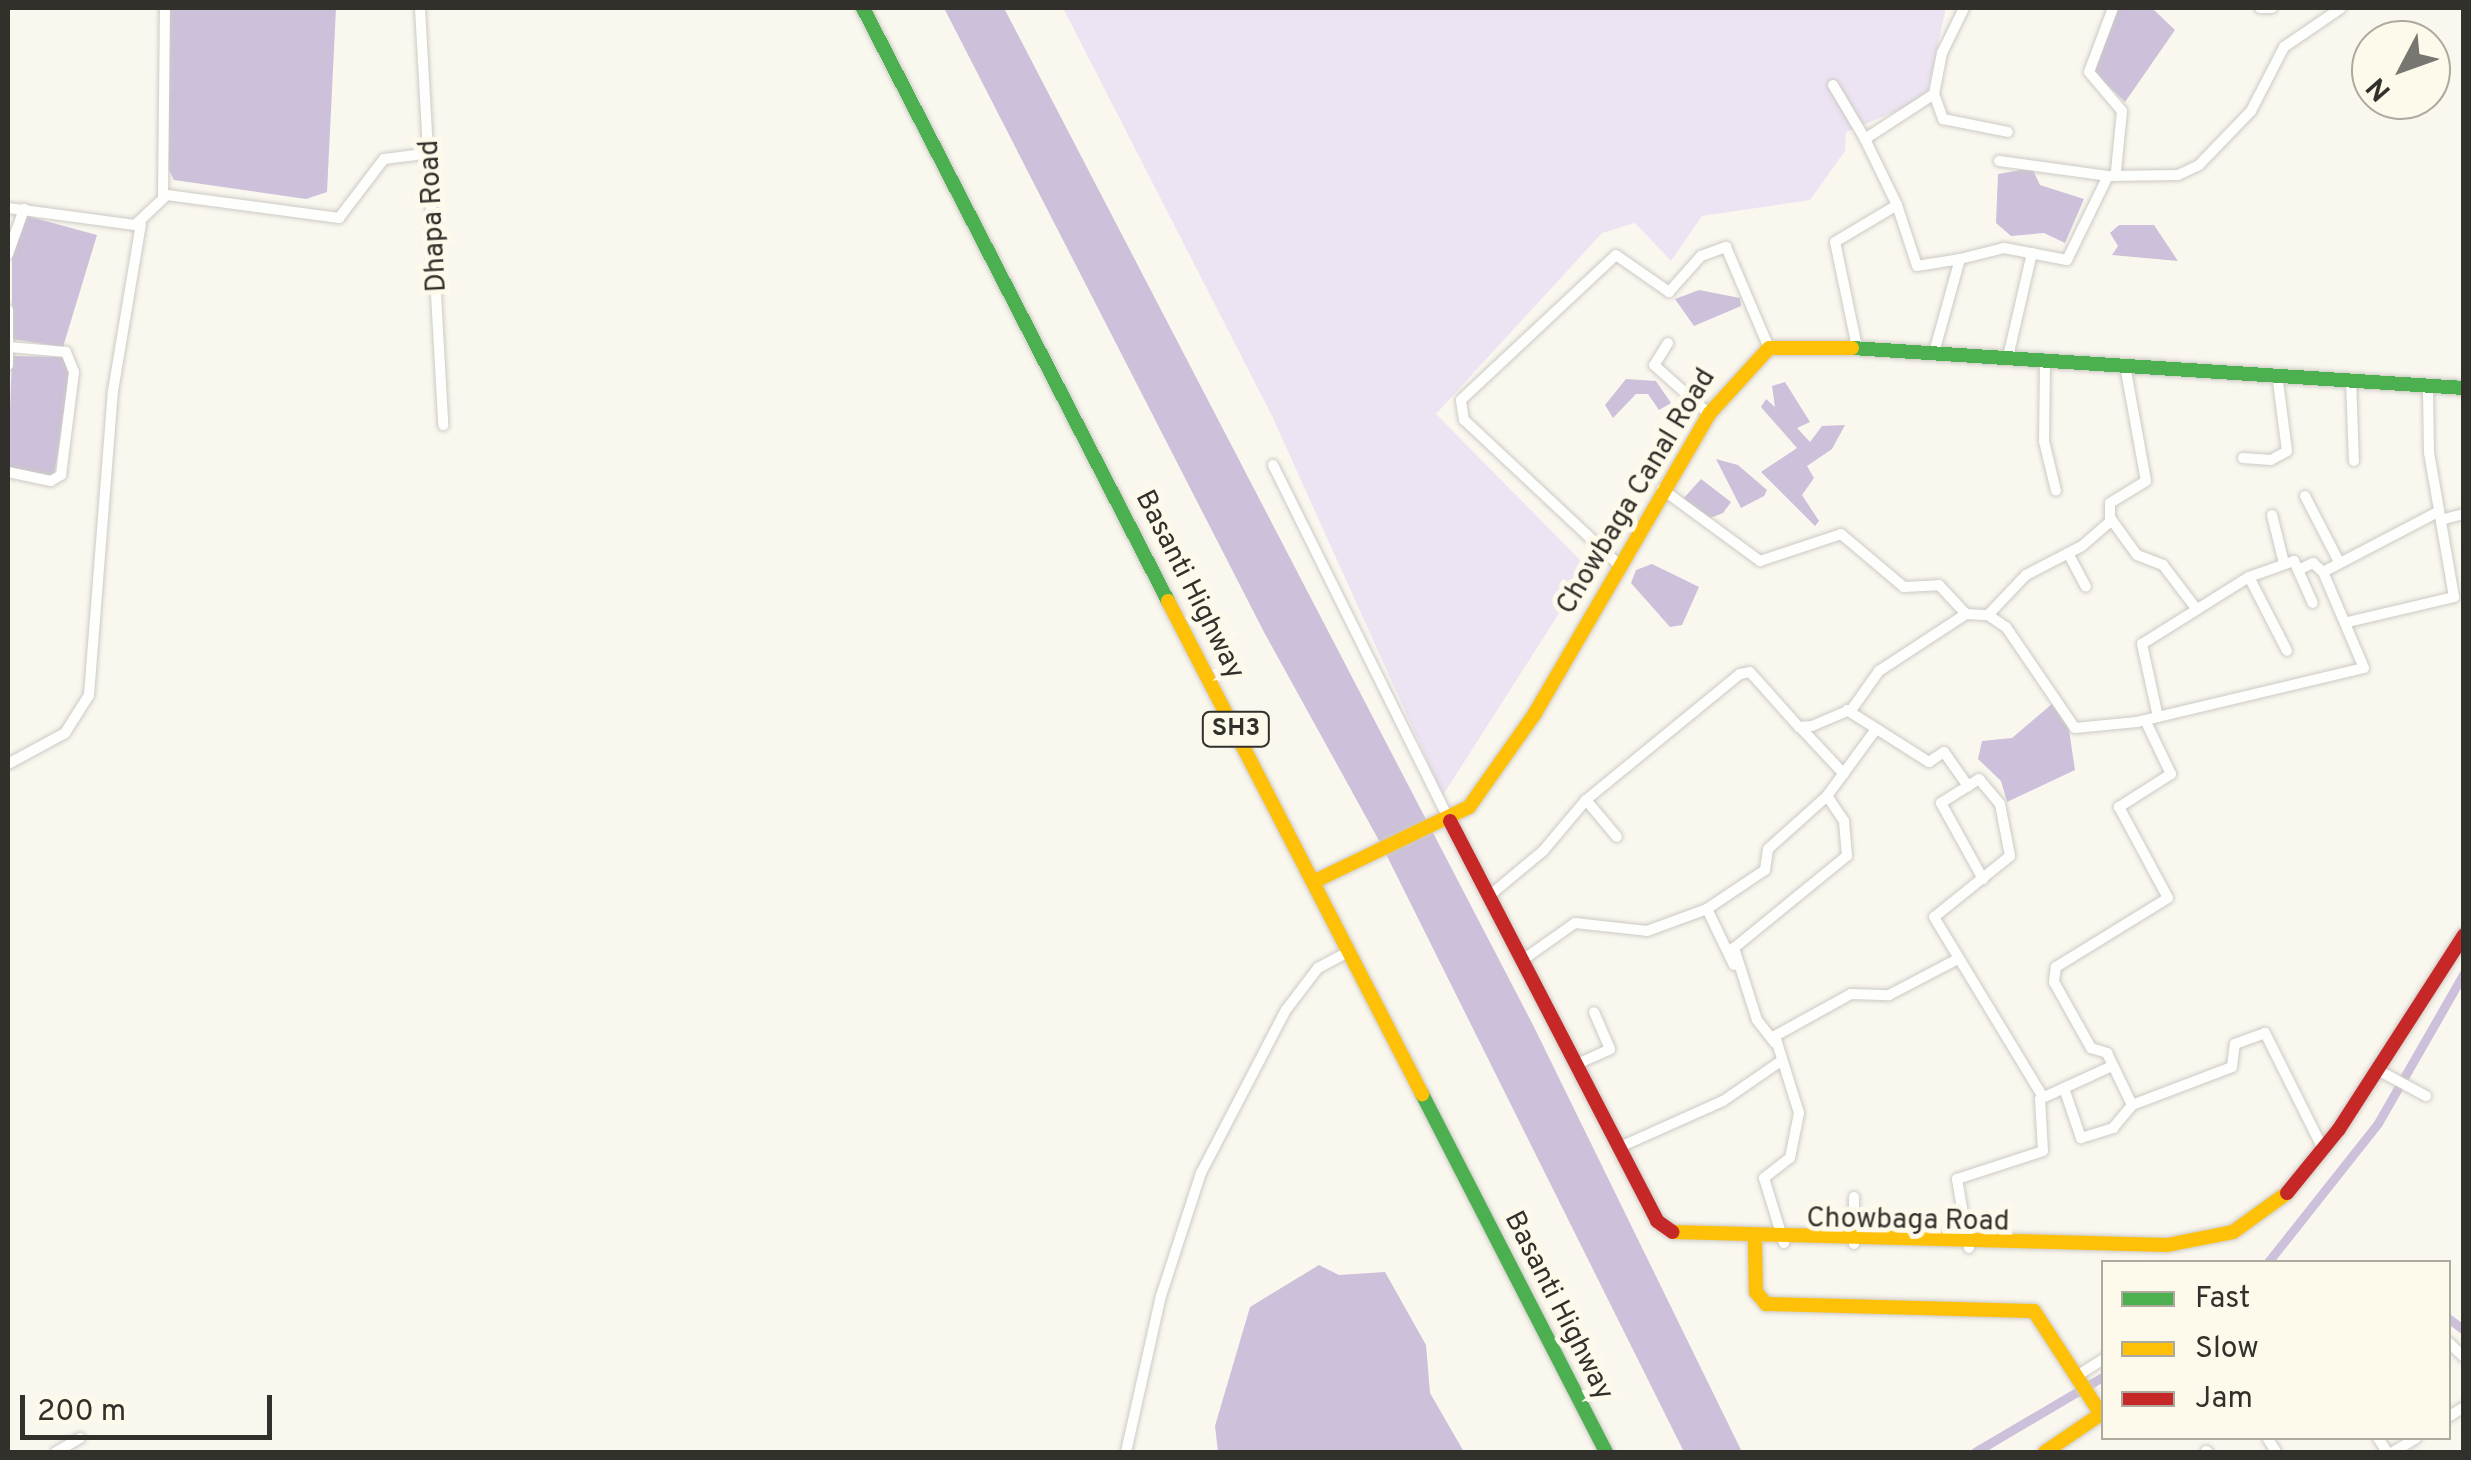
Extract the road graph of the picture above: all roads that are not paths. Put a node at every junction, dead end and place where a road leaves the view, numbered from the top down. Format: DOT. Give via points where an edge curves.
graph roads {
  1 [pos="165,8"];
  2 [pos="420,8"];
  3 [pos="863,8"];
  4 [pos="1964,8"];
  5 [pos="2112,8"];
  6 [pos="2260,8"];
  7 [pos="2272,8"];
  8 [pos="2341,8"];
  9 [pos="1833,85"];
  10 [pos="1934,94"];
  11 [pos="2008,132"];
  12 [pos="1865,139"];
  13 [pos="432,153"];
  14 [pos="1999,161"];
  15 [pos="2112,173"];
  16 [pos="162,196"];
  17 [pos="1897,205"];
  18 [pos="8,208"];
  19 [pos="24,210"];
  20 [pos="141,224"];
  21 [pos="2032,253"];
  22 [pos="8,254"];
  23 [pos="1960,259"];
  24 [pos="8,310"];
  25 [pos="1668,343"];
  26 [pos="9,346"];
  27 [pos="1857,347"];
  28 [pos="1769,348"];
  29 [pos="1936,350"];
  30 [pos="2008,356"];
  31 [pos="2045,362"];
  32 [pos="8,365"];
  33 [pos="2125,366"];
  34 [pos="2277,374"];
  35 [pos="2351,380"];
  36 [pos="2428,386"];
  37 [pos="2464,388"];
  38 [pos="1708,414"];
  39 [pos="443,425"];
  40 [pos="2243,458"];
  41 [pos="2354,462"];
  42 [pos="1274,465"];
  43 [pos="8,472"];
  44 [pos="1662,489"];
  45 [pos="2056,491"];
  46 [pos="2305,496"];
  47 [pos="2464,514"];
  48 [pos="2272,515"];
  49 [pos="2440,516"];
  50 [pos="2112,520"];
  51 [pos="2068,553"];
  52 [pos="2339,562"];
  53 [pos="1617,563"];
  54 [pos="2284,563"];
  55 [pos="2298,570"];
  56 [pos="2323,572"];
  57 [pos="2250,577"];
  58 [pos="2086,587"];
  59 [pos="2314,603"];
  60 [pos="2195,608"];
  61 [pos="1966,614"];
  62 [pos="1988,614"];
  63 [pos="2348,622"];
  64 [pos="2287,651"];
  65 [pos="1847,710"];
  66 [pos="2158,717"];
  67 [pos="2145,720"];
  68 [pos="1800,726"];
  69 [pos="1874,732"];
  70 [pos="8,764"];
  71 [pos="1844,774"];
  72 [pos="1968,786"];
  73 [pos="1827,796"];
  74 [pos="1586,800"];
  75 [pos="1450,821"];
  76 [pos="1617,837"];
  77 [pos="1983,879"];
  78 [pos="1312,882"];
  79 [pos="1489,896"];
  80 [pos="1707,908"];
  81 [pos="2464,935"];
  82 [pos="1343,955"];
  83 [pos="1524,959"];
  84 [pos="1958,959"];
  85 [pos="1738,969"];
  86 [pos="1594,1012"];
  87 [pos="1774,1043"];
  88 [pos="1781,1060"];
  89 [pos="1577,1064"];
  90 [pos="2112,1066"];
  91 [pos="2381,1072"];
  92 [pos="2065,1092"];
  93 [pos="2420,1093"];
  94 [pos="2043,1097"];
  95 [pos="2132,1105"];
  96 [pos="1620,1147"];
  97 [pos="2323,1149"];
  98 [pos="1854,1197"];
  99 [pos="1756,1242"];
  100 [pos="1784,1244"];
  101 [pos="1854,1245"];
  102 [pos="1968,1248"];
  103 [pos="2101,1361"];
  104 [pos="2077,1379"];
  105 [pos="2100,1410"];
  106 [pos="2456,1412"];
  107 [pos="2464,1424"];
  108 [pos="80,1438"];
  109 [pos="2412,1440"];
  110 [pos="56,1452"];
  111 [pos="1126,1452"];
  112 [pos="1606,1452"];
  113 [pos="2045,1452"];
  114 [pos="2390,1452"];
  1 -- 16 [label="street"];
  2 -- 13 [label="street, Dhapa Road"];
  3 -- 78 [label="main road, Basanti Highway / SH3"];
  4 -- 10 [label="street" via="1942,53"];
  5 -- 15 [label="street" via="2089,72 2122,112"];
  6 -- 7 [label="street"];
  8 -- 15 [label="street" via="2284,47 2251,111 2199,165 2171,176"];
  9 -- 12 [label="street"];
  10 -- 11 [label="street" via="1943,118"];
  10 -- 12 [label="street"];
  12 -- 17 [label="street"];
  13 -- 16 [label="street" via="393,154 375,165 339,218"];
  13 -- 39 [label="street, Dhapa Road"];
  14 -- 15 [label="street"];
  15 -- 21 [label="street" via="2071,256"];
  16 -- 20 [label="street"];
  17 -- 23 [label="street" via="1917,266"];
  17 -- 27 [label="street" via="1835,242"];
  18 -- 19 [label="street"];
  19 -- 20 [label="street"];
  19 -- 22 [label="street"];
  20 -- 70 [label="street" via="113,391 89,694 65,733"];
  21 -- 23 [label="street" via="2004,248"];
  21 -- 30 [label="street"];
  23 -- 29 [label="street"];
  24 -- 26 [label="street"];
  25 -- 38 [label="street" via="1654,366"];
  26 -- 32 [label="street"];
  26 -- 43 [label="street" via="66,352 74,372 61,475 52,482"];
  27 -- 28 [label="main road"];
  27 -- 29 [label="main road"];
  28 -- 38 [label="main road, Chowbaga Canal Road"];
  28 -- 53 [label="street" via="1726,247 1701,256 1669,292 1616,255 1462,400 1464,420"];
  29 -- 30 [label="main road"];
  30 -- 31 [label="main road"];
  31 -- 33 [label="main road"];
  31 -- 45 [label="street" via="2044,441"];
  33 -- 34 [label="main road"];
  33 -- 50 [label="street" via="2146,481 2110,503"];
  34 -- 35 [label="main road"];
  34 -- 40 [label="street" via="2287,451 2271,460"];
  35 -- 36 [label="main road"];
  35 -- 41 [label="street"];
  36 -- 37 [label="main road"];
  36 -- 49 [label="street"];
  38 -- 44 [label="main road, Chowbaga Canal Road"];
  42 -- 75 [label="street"];
  44 -- 53 [label="main road, Chowbaga Canal Road"];
  44 -- 61 [label="street" via="1760,561 1841,534 1904,587 1939,585"];
  46 -- 52 [label="street"];
  47 -- 49 [label="street"];
  48 -- 54 [label="street"];
  49 -- 52 [label="street"];
  49 -- 63 [label="street" via="2454,598"];
  50 -- 51 [label="street"];
  50 -- 60 [label="street" via="2136,555 2163,565"];
  51 -- 58 [label="street"];
  51 -- 62 [label="street" via="2026,575"];
  52 -- 56 [label="street"];
  53 -- 75 [label="main road, Chowbaga Canal Road" via="1534,715 1470,807"];
  54 -- 55 [label="street" via="2294,560"];
  54 -- 57 [label="street"];
  55 -- 56 [label="street" via="2313,562"];
  55 -- 59 [label="street"];
  56 -- 63 [label="street"];
  57 -- 60 [label="street"];
  57 -- 64 [label="street"];
  60 -- 66 [label="street" via="2142,644"];
  61 -- 62 [label="street"];
  61 -- 65 [label="street" via="1880,671"];
  62 -- 67 [label="street" via="2024,647 2073,727"];
  63 -- 66 [label="street" via="2364,668"];
  65 -- 68 [label="street"];
  65 -- 69 [label="street"];
  66 -- 67 [label="street"];
  67 -- 90 [label="street" via="2172,774 2119,808 2168,898 2051,975 2091,1048 2105,1050"];
  68 -- 71 [label="street"];
  68 -- 74 [label="street" via="1745,672"];
  69 -- 71 [label="street"];
  69 -- 72 [label="street" via="1928,762 1944,752"];
  71 -- 73 [label="street"];
  72 -- 77 [label="street" via="1941,803"];
  72 -- 77 [label="street" via="1979,779 1995,794 2011,832 2010,856"];
  73 -- 80 [label="street" via="1768,849 1762,873"];
  73 -- 85 [label="street" via="1844,820 1847,856 1738,939"];
  74 -- 76 [label="street"];
  74 -- 79 [label="street" via="1543,851"];
  75 -- 78 [label="main road, Chowbaga Canal Road"];
  75 -- 79 [label="main road, Chowbaga Road"];
  77 -- 84 [label="street" via="1934,914"];
  78 -- 82 [label="main road, Basanti Highway / SH3"];
  79 -- 83 [label="main road, Chowbaga Road"];
  80 -- 83 [label="street" via="1646,931 1575,922"];
  80 -- 85 [label="street"];
  81 -- 91 [label="main road, Chowbaga Road"];
  82 -- 111 [label="street" via="1325,963 1264,1046 1201,1173 1160,1296"];
  82 -- 112 [label="main road, Basanti Highway / SH3"];
  83 -- 89 [label="main road, Chowbaga Road"];
  84 -- 87 [label="street" via="1889,995 1850,994 1781,1031"];
  84 -- 94 [label="street"];
  85 -- 87 [label="street"];
  86 -- 89 [label="street" via="1610,1049"];
  87 -- 88 [label="street"];
  88 -- 96 [label="street" via="1723,1101"];
  88 -- 100 [label="street" via="1799,1123 1787,1164 1764,1178"];
  89 -- 96 [label="main road, Chowbaga Road"];
  90 -- 92 [label="street"];
  90 -- 95 [label="street"];
  91 -- 93 [label="street"];
  91 -- 97 [label="main road, Chowbaga Road"];
  92 -- 94 [label="street"];
  92 -- 95 [label="street" via="2081,1138 2114,1128"];
  94 -- 102 [label="street" via="2036,1110 2045,1149 1956,1179"];
  95 -- 97 [label="street" via="2232,1066 2235,1044 2262,1031"];
  96 -- 99 [label="main road, Chowbaga Road" via="1667,1232"];
  97 -- 102 [label="main road, Chowbaga Road" via="2266,1213 2203,1241"];
  98 -- 101 [label="street"];
  99 -- 100 [label="main road, Chowbaga Road"];
  99 -- 104 [label="main road" via="1756,1292 1766,1304 2026,1308 2041,1318"];
  100 -- 101 [label="main road, Chowbaga Road"];
  101 -- 102 [label="main road, Chowbaga Road"];
  103 -- 104 [label="street"];
  104 -- 105 [label="main road"];
  105 -- 113 [label="main road"];
  106 -- 107 [label="street"];
  108 -- 110 [label="street"];
  109 -- 114 [label="street"];
}
